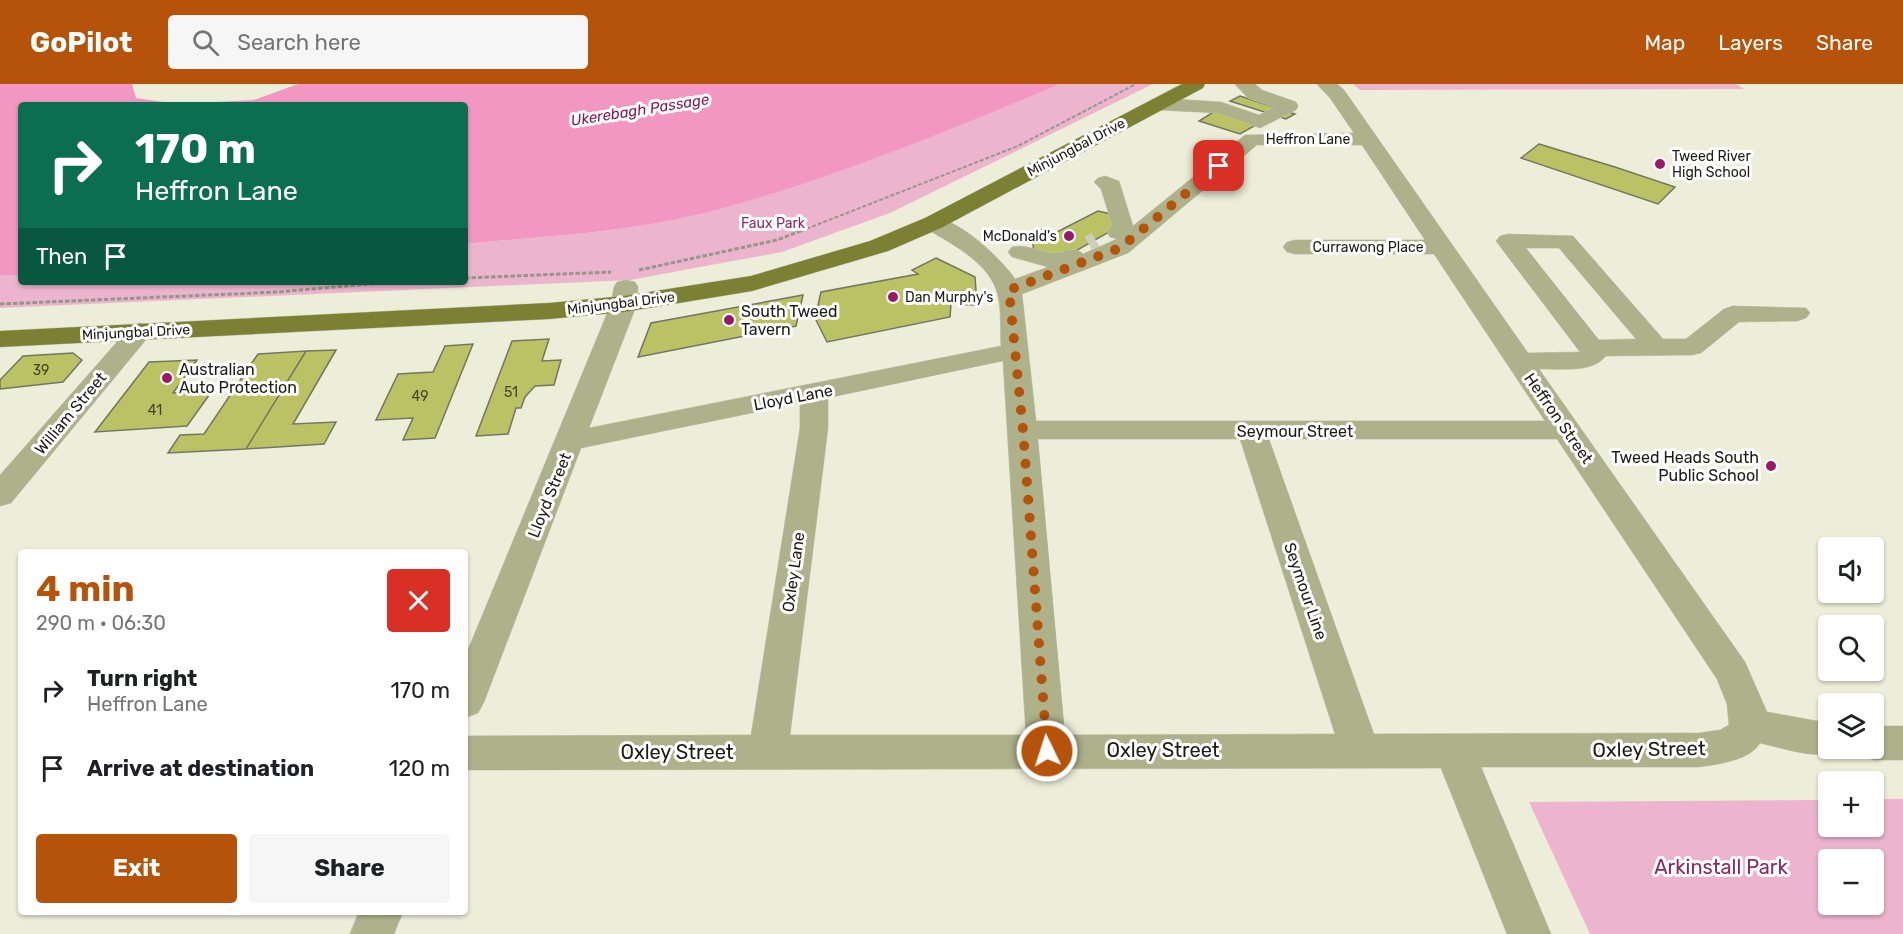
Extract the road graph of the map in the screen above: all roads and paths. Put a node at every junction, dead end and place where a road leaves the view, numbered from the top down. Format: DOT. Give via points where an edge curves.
graph roads {
  1 [pos="1136,84"];
  2 [pos="1196,84"];
  3 [pos="1244,84"];
  4 [pos="1316,87"];
  5 [pos="1163,94"];
  6 [pos="1272,100"];
  7 [pos="1367,139"];
  8 [pos="1104,182"];
  9 [pos="933,223"];
  10 [pos="1295,247"];
  11 [pos="1441,247"];
  12 [pos="1020,252"];
  13 [pos="468,278"];
  14 [pos="624,283"];
  15 [pos="358,285"];
  16 [pos="1009,290"];
  17 [pos="0,304"];
  18 [pos="1797,314"];
  19 [pos="0,320"];
  20 [pos="140,331"];
  21 [pos="0,339"];
  22 [pos="1656,347"];
  23 [pos="1590,348"];
  24 [pos="1015,351"];
  25 [pos="1519,361"];
  26 [pos="814,393"];
  27 [pos="1023,430"];
  28 [pos="1567,430"];
  29 [pos="1252,431"];
  30 [pos="571,441"];
  31 [pos="0,495"];
  32 [pos="468,695"];
  33 [pos="1750,725"];
  34 [pos="1818,739"];
  35 [pos="1884,743"];
  36 [pos="1903,743"];
  37 [pos="1360,750"];
  38 [pos="1454,750"];
  39 [pos="1047,751"];
  40 [pos="768,752"];
  41 [pos="468,753"];
  42 [pos="380,915"];
  43 [pos="372,934"];
  44 [pos="1529,934"];
  1 -- 14 [label="path" via="1018,146 853,212 777,240"];
  2 -- 5 [label="main road, Minjungbal Drive"];
  3 -- 6 [label="street" via="1255,94"];
  4 -- 6 [label="street"];
  4 -- 7 [label="street, Heffron Street" via="1337,94"];
  5 -- 6 [label="street" via="1260,122 1289,106"];
  5 -- 9 [label="main road, Minjungbal Drive"];
  5 -- 14 [label="main road, Minjungbal Drive" via="894,220 797,253 713,273"];
  7 -- 11 [label="street, Heffron Street"];
  7 -- 16 [label="street, Heffron Lane" via="1252,139 1120,248"];
  8 -- 12 [label="street" via="1112,186 1123,224 1104,240 1065,260 1052,261"];
  9 -- 14 [label="main road, Minjungbal Drive" via="879,246 772,278"];
  9 -- 16 [label="street" via="982,253 999,270"];
  10 -- 11 [label="street, Currawong Place"];
  11 -- 25 [label="street, Heffron Street"];
  13 -- 14 [label="path"];
  14 -- 19 [label="main road, Minjungbal Drive" via="538,294"];
  14 -- 20 [label="main road, Minjungbal Drive" via="518,312"];
  14 -- 30 [label="street, Lloyd Street"];
  15 -- 17 [label="path"];
  16 -- 24 [label="street"];
  18 -- 22 [label="street" via="1733,314 1692,347"];
  20 -- 21 [label="main road, Minjungbal Drive"];
  20 -- 31 [label="street, William Street"];
  22 -- 23 [label="street"];
  22 -- 23 [label="street" via="1564,241 1508,241"];
  23 -- 25 [label="street" via="1594,353 1587,360"];
  24 -- 26 [label="street, Lloyd Lane"];
  24 -- 27 [label="street"];
  25 -- 28 [label="street, Heffron Street"];
  26 -- 30 [label="street, Lloyd Lane"];
  26 -- 40 [label="street, Oxley Lane" via="814,428"];
  27 -- 29 [label="street, Seymour Street"];
  27 -- 39 [label="street"];
  28 -- 29 [label="street, Seymour Street"];
  28 -- 33 [label="street, Heffron Street" via="1732,672 1744,694"];
  29 -- 37 [label="street, Seymour Line"];
  30 -- 32 [label="street, Lloyd Street"];
  33 -- 34 [label="street"];
  33 -- 38 [label="street, Oxley Street" via="1741,739 1717,748"];
  35 -- 36 [label="street"];
  37 -- 38 [label="street, Oxley Street"];
  37 -- 39 [label="street, Oxley Street"];
  38 -- 44 [label="street"];
  39 -- 40 [label="street, Oxley Street"];
  40 -- 41 [label="street, Oxley Street"];
  42 -- 43 [label="street"];
}
